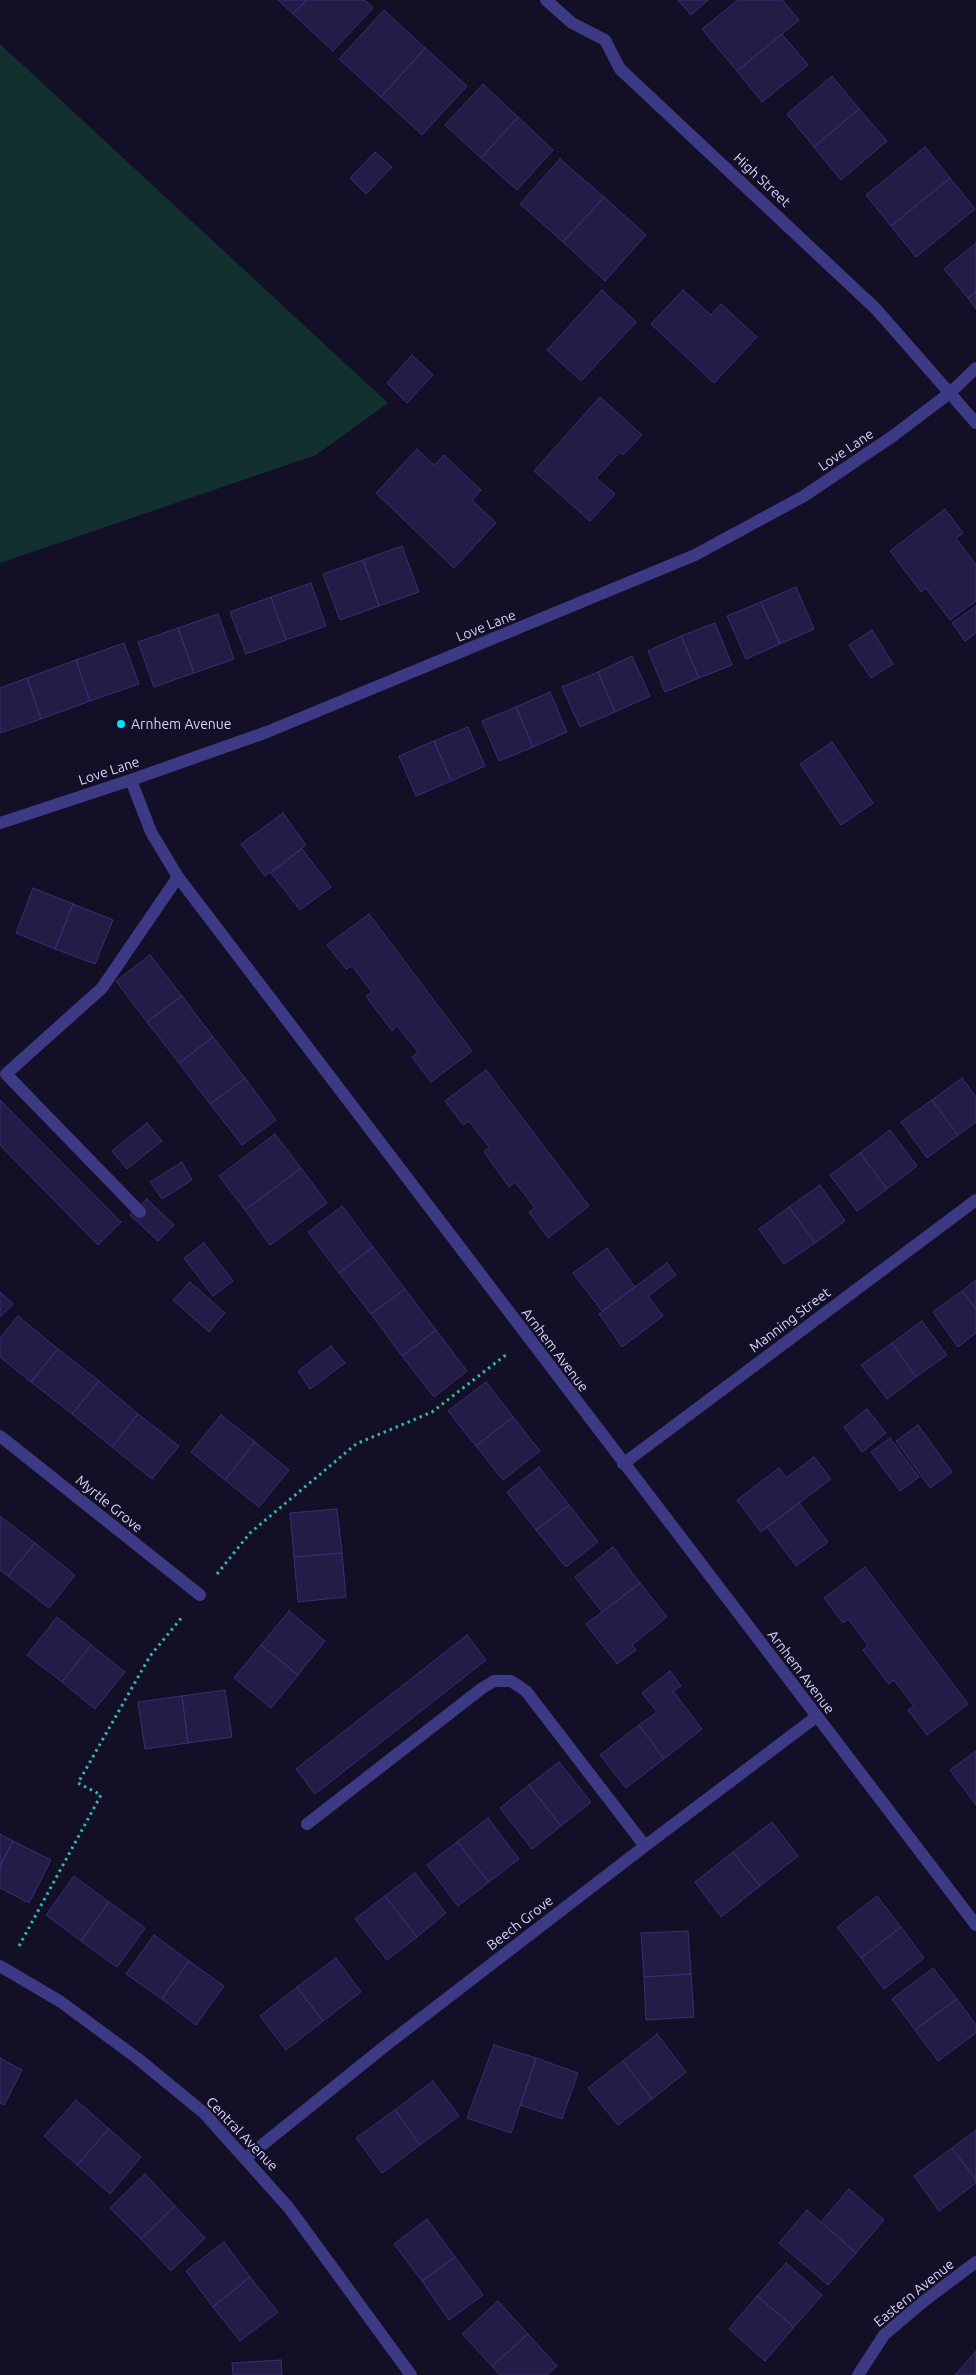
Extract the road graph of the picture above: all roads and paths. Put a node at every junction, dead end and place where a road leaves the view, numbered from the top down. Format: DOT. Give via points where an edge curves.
graph roads {
  1 [pos="546,0"];
  2 [pos="976,368"];
  3 [pos="951,392"];
  4 [pos="976,423"];
  5 [pos="131,780"];
  6 [pos="0,823"];
  7 [pos="178,877"];
  8 [pos="976,1200"];
  9 [pos="140,1212"];
  10 [pos="527,1338"];
  11 [pos="0,1436"];
  12 [pos="623,1464"];
  13 [pos="200,1595"];
  14 [pos="816,1717"];
  15 [pos="307,1824"];
  16 [pos="645,1846"];
  17 [pos="976,1925"];
  18 [pos="3,1968"];
  19 [pos="246,2158"];
  20 [pos="976,2262"];
  21 [pos="411,2375"];
  22 [pos="858,2375"];
  1 -- 3 [label="street, High Street" via="572,23 605,40 620,69 876,309"];
  2 -- 3 [label="street, Love Lane"];
  3 -- 4 [label="street, High Street"];
  3 -- 5 [label="street, Love Lane" via="804,496 695,555 267,732"];
  5 -- 6 [label="street, Love Lane"];
  5 -- 7 [label="street, Arnhem Avenue" via="151,832"];
  7 -- 9 [label="street" via="102,988 6,1074"];
  7 -- 10 [label="street, Arnhem Avenue"];
  8 -- 12 [label="street, Manning Street"];
  10 -- 12 [label="street, Arnhem Avenue"];
  10 -- 13 [label="path" via="432,1412 356,1444 250,1533"];
  11 -- 13 [label="street, Myrtle Grove"];
  12 -- 14 [label="street, Arnhem Avenue"];
  13 -- 18 [label="path" via="150,1656 78,1783 101,1795"];
  14 -- 16 [label="street, Beech Grove"];
  14 -- 17 [label="street, Arnhem Avenue"];
  15 -- 16 [label="street" via="480,1688 494,1681 511,1681 526,1692"];
  16 -- 19 [label="street, Beech Grove" via="385,2046"];
  18 -- 19 [label="street, Central Avenue" via="61,2002 137,2058 204,2114"];
  19 -- 21 [label="street, Central Avenue" via="289,2208"];
  20 -- 22 [label="street, Eastern Avenue" via="884,2335"];
}
